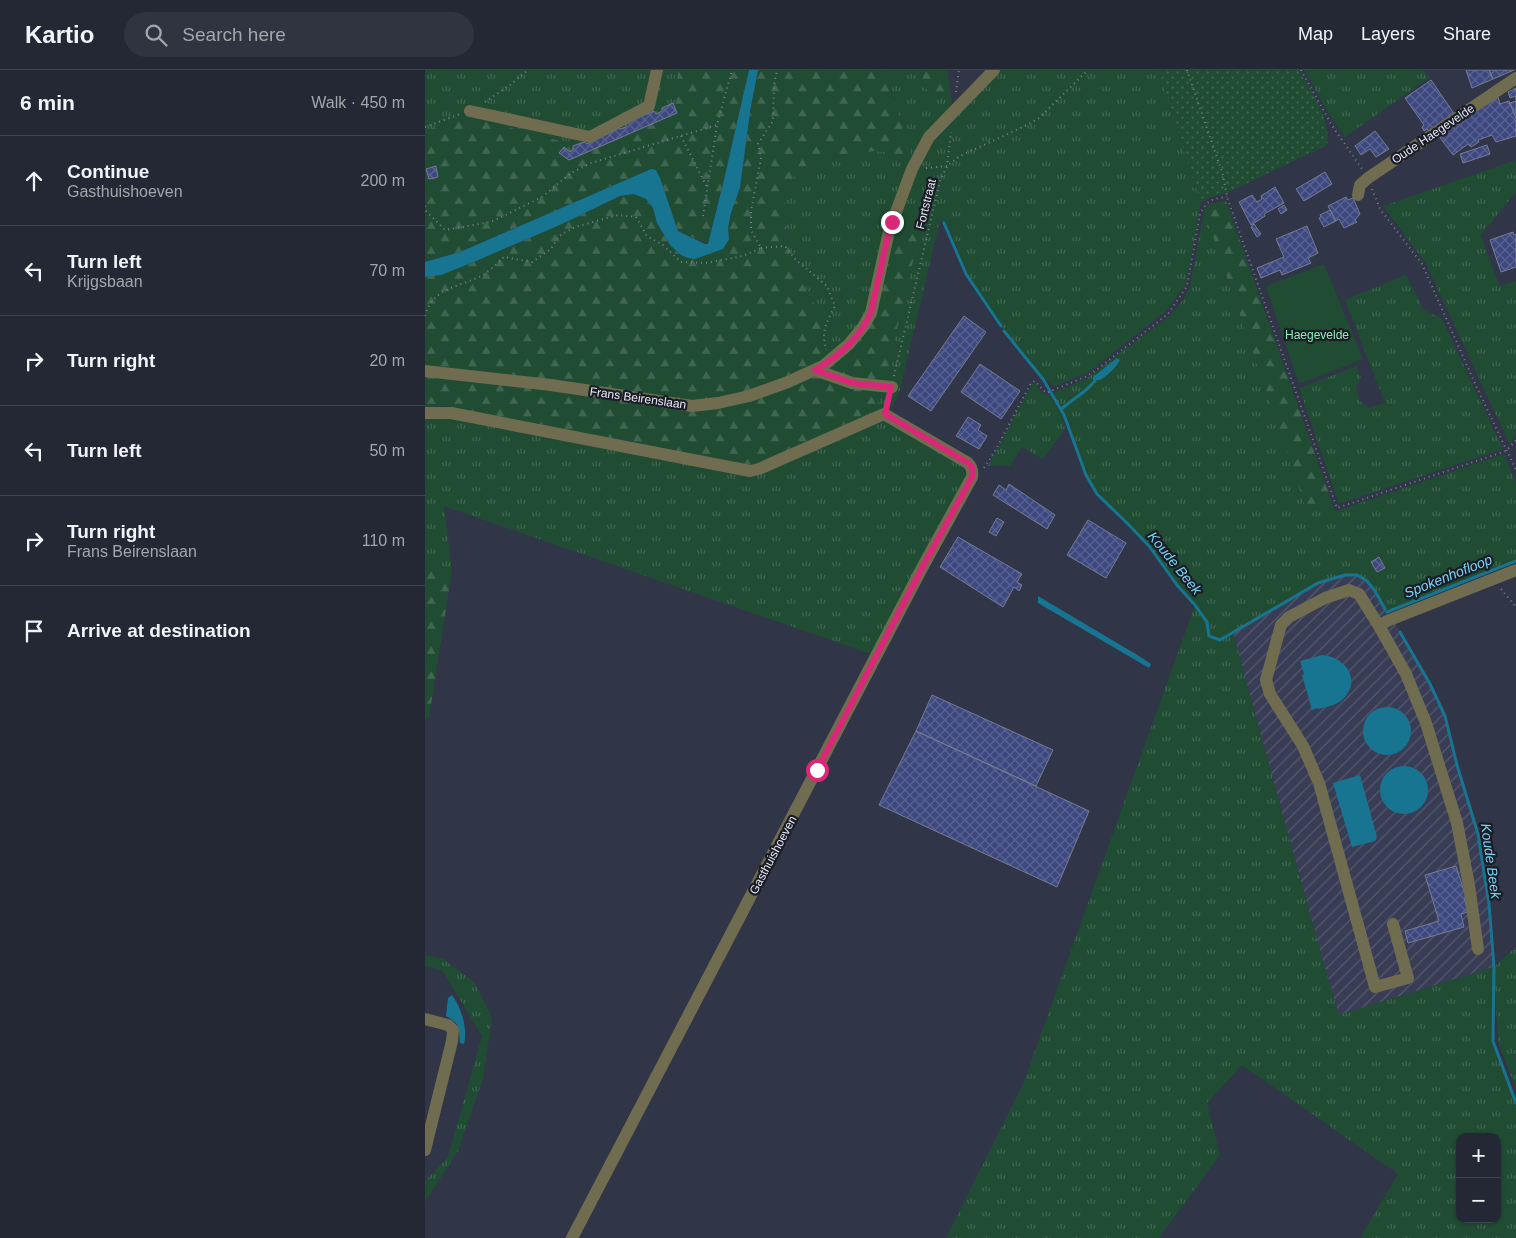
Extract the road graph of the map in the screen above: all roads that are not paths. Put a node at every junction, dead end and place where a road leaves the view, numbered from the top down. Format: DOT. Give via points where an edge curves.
graph roads {
  1 [pos="657,70"];
  2 [pos="994,70"];
  3 [pos="1516,78"];
  4 [pos="470,111"];
  5 [pos="1358,195"];
  6 [pos="815,370"];
  7 [pos="425,371"];
  8 [pos="891,387"];
  9 [pos="425,414"];
  10 [pos="1516,570"];
  11 [pos="1379,626"];
  12 [pos="1393,924"];
  13 [pos="1478,949"];
  14 [pos="425,1019"];
  15 [pos="425,1150"];
  16 [pos="572,1238"];
  1 -- 4 [label="street" via="649,106 591,137"];
  2 -- 6 [label="street, Frans Beirenslaan" via="929,137 912,169 889,231 871,312 849,344"];
  3 -- 5 [label="street, Oude Haegevelde" via="1368,178 1360,185"];
  6 -- 7 [label="street, Frans Beirenslaan" via="749,396 692,406"];
  6 -- 8 [label="street" via="852,383"];
  9 -- 16 [label="street, Gasthuishoeven" via="451,413 750,471 759,470 885,414 968,463 973,472"];
  10 -- 11 [label="street"];
  11 -- 12 [label="street" via="1359,594 1349,590 1325,598 1289,617 1281,625 1266,680 1270,694 1303,746 1319,783 1375,987 1408,978"];
  11 -- 13 [label="street" via="1406,674 1426,723 1457,823"];
  14 -- 15 [label="street" via="448,1025 453,1030"];
}
